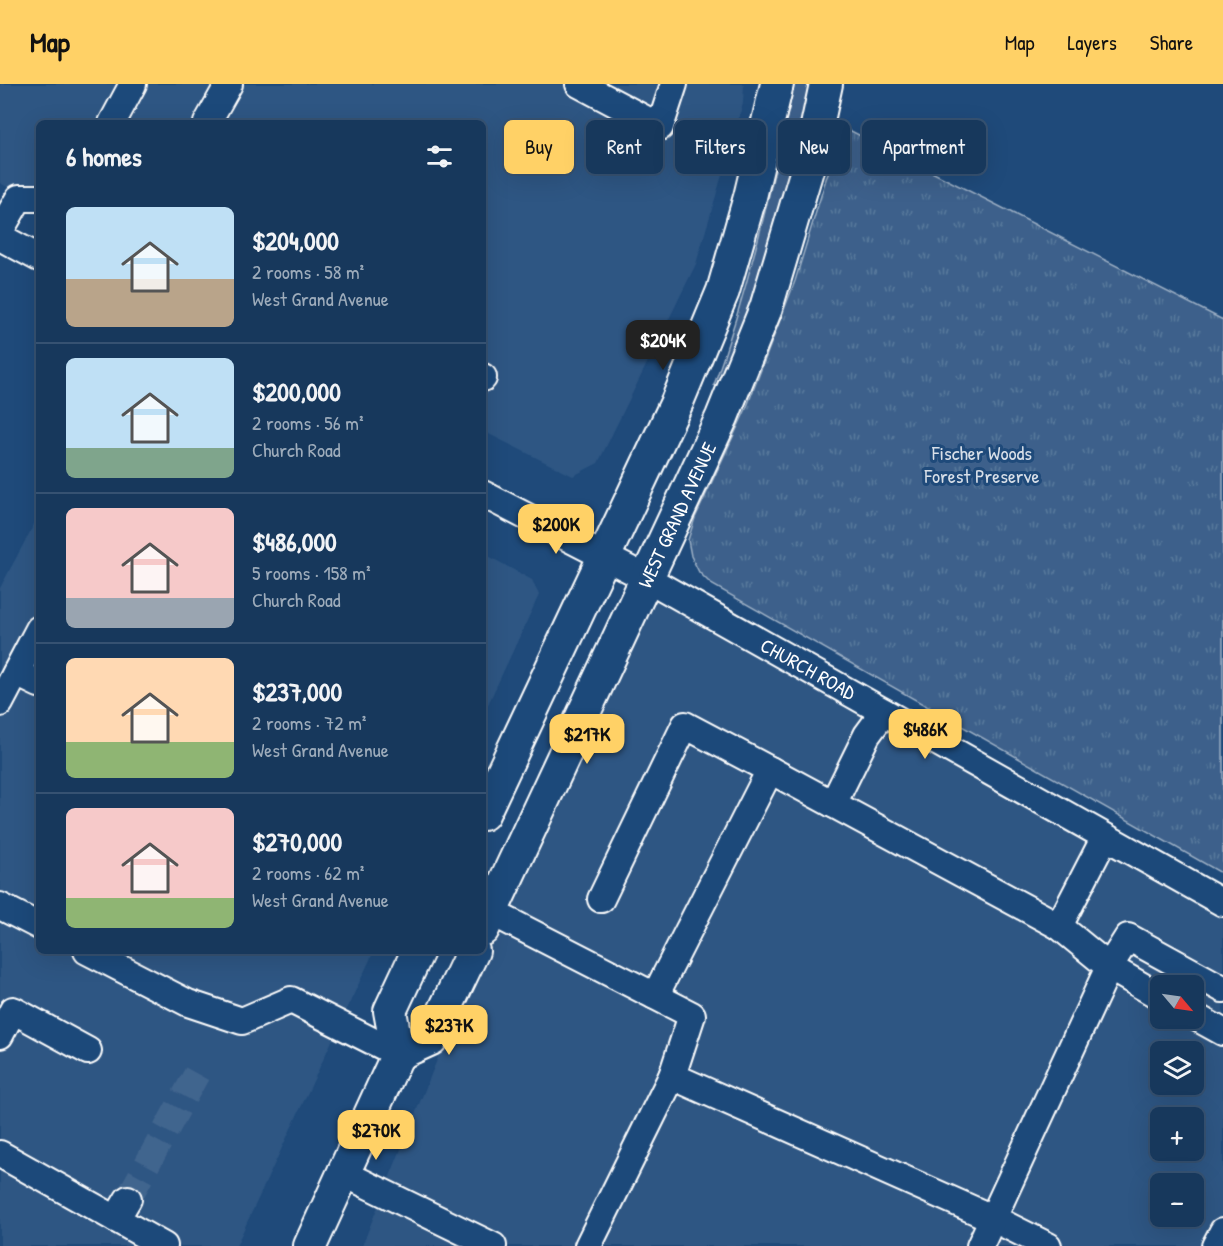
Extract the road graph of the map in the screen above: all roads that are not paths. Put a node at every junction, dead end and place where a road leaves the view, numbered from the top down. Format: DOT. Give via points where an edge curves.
graph roads {
  1 [pos="133,84"];
  2 [pos="229,84"];
  3 [pos="579,84"];
  4 [pos="674,84"];
  5 [pos="777,84"];
  6 [pos="826,84"];
  7 [pos="114,120"];
  8 [pos="209,120"];
  9 [pos="36,198"];
  10 [pos="0,231"];
  11 [pos="0,237"];
  12 [pos="36,256"];
  13 [pos="486,496"];
  14 [pos="605,556"];
  15 [pos="648,579"];
  16 [pos="36,635"];
  17 [pos="16,673"];
  18 [pos="36,683"];
  19 [pos="0,703"];
  20 [pos="884,712"];
  21 [pos="770,770"];
  22 [pos="833,804"];
  23 [pos="486,808"];
  24 [pos="1105,837"];
  25 [pos="601,899"];
  26 [pos="1223,903"];
  27 [pos="0,906"];
  28 [pos="487,921"];
  29 [pos="36,924"];
  30 [pos="1059,926"];
  31 [pos="93,954"];
  32 [pos="417,954"];
  33 [pos="472,954"];
  34 [pos="1109,967"];
  35 [pos="1223,989"];
  36 [pos="1150,991"];
  37 [pos="655,996"];
  38 [pos="1204,1022"];
  39 [pos="1223,1032"];
  40 [pos="0,1035"];
  41 [pos="88,1051"];
  42 [pos="398,1054"];
  43 [pos="672,1076"];
  44 [pos="0,1154"];
  45 [pos="343,1173"];
  46 [pos="994,1219"];
  47 [pos="1223,1231"];
  48 [pos="164,1246"];
  49 [pos="310,1246"];
  50 [pos="493,1246"];
  51 [pos="588,1246"];
  52 [pos="980,1246"];
  53 [pos="1048,1246"];
  54 [pos="1215,1246"];
  1 -- 7 [label="street"];
  2 -- 8 [label="street"];
  3 -- 4 [label="street" via="660,127"];
  5 -- 14 [label="main road" via="723,291 677,402"];
  6 -- 15 [label="main road, WEST GRAND AVENUE" via="809,163 766,308 722,417"];
  9 -- 10 [label="street" via="19,198"];
  11 -- 12 [label="street"];
  13 -- 14 [label="street, CHURCH ROAD"];
  14 -- 15 [label="street, CHURCH ROAD"];
  14 -- 23 [label="main road"];
  15 -- 20 [label="street, CHURCH ROAD"];
  15 -- 28 [label="main road, WEST GRAND AVENUE"];
  16 -- 17 [label="street"];
  17 -- 18 [label="street"];
  17 -- 19 [label="street"];
  20 -- 22 [label="street" via="867,735"];
  20 -- 24 [label="street, CHURCH ROAD"];
  21 -- 22 [label="street"];
  21 -- 25 [label="street" via="685,725"];
  21 -- 37 [label="street"];
  22 -- 30 [label="street"];
  24 -- 26 [label="street, CHURCH ROAD"];
  24 -- 30 [label="street"];
  27 -- 29 [label="street"];
  28 -- 37 [label="street"];
  30 -- 34 [label="street"];
  31 -- 42 [label="street" via="188,1003 242,1021 291,1000"];
  32 -- 42 [label="main road" via="390,1011"];
  33 -- 42 [label="main road" via="431,1039"];
  34 -- 35 [label="street" via="1128,937"];
  34 -- 36 [label="street"];
  34 -- 46 [label="street"];
  37 -- 43 [label="street" via="692,1015"];
  38 -- 39 [label="street"];
  40 -- 41 [label="street" via="13,1010"];
  42 -- 45 [label="main road"];
  43 -- 46 [label="street"];
  43 -- 51 [label="street"];
  44 -- 48 [label="street" via="122,1209"];
  45 -- 49 [label="main road"];
  45 -- 50 [label="street"];
  46 -- 52 [label="street"];
  46 -- 53 [label="street"];
  47 -- 54 [label="street"];
}
